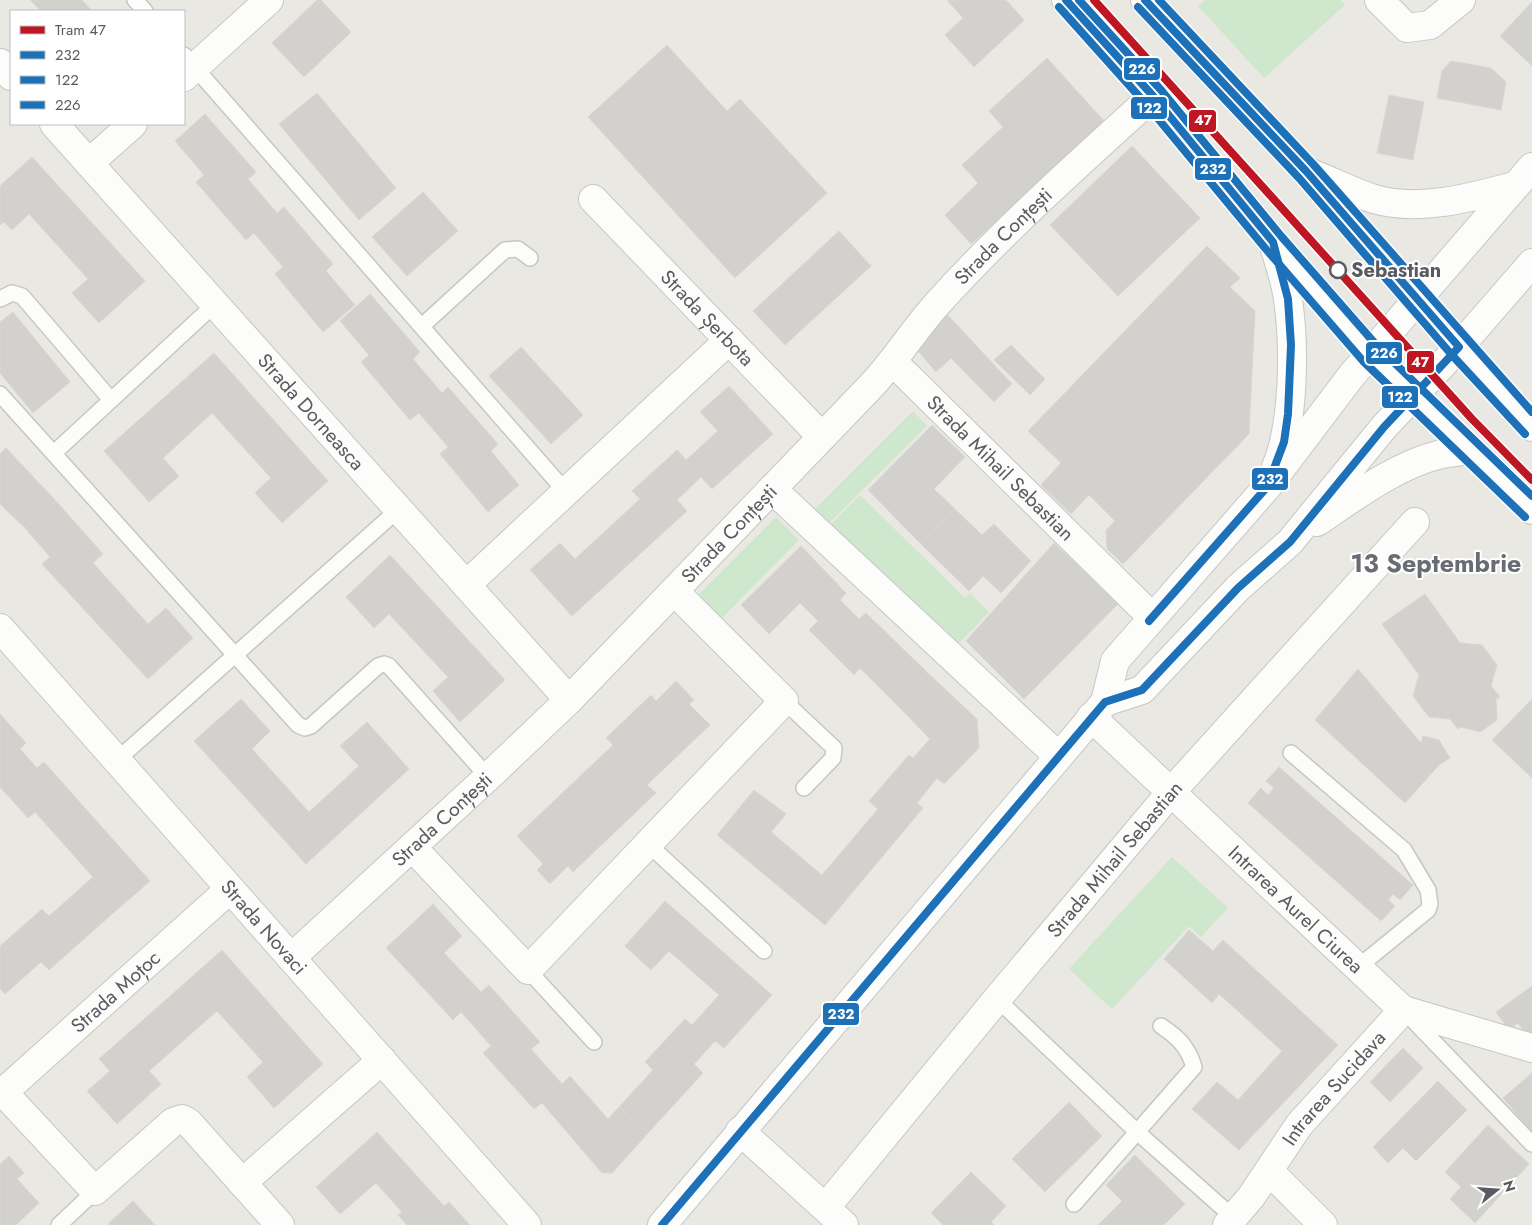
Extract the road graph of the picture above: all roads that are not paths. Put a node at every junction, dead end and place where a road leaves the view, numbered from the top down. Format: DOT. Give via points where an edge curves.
graph roads {
  1 [pos="136,0"];
  2 [pos="269,0"];
  3 [pos="1066,0"];
  4 [pos="1145,0"];
  5 [pos="1379,0"];
  6 [pos="1461,0"];
  7 [pos="144,10"];
  8 [pos="187,66"];
  9 [pos="1153,96"];
  10 [pos="55,125"];
  11 [pos="132,125"];
  12 [pos="89,163"];
  13 [pos="1306,171"];
  14 [pos="1523,177"];
  15 [pos="593,199"];
  16 [pos="1274,242"];
  17 [pos="530,258"];
  18 [pos="1532,262"];
  19 [pos="0,299"];
  20 [pos="1417,300"];
  21 [pos="215,304"];
  22 [pos="422,326"];
  23 [pos="729,340"];
  24 [pos="1459,347"];
  25 [pos="1370,354"];
  26 [pos="893,362"];
  27 [pos="0,394"];
  28 [pos="1412,396"];
  29 [pos="111,400"];
  30 [pos="1532,427"];
  31 [pos="822,437"];
  32 [pos="1469,450"];
  33 [pos="55,452"];
  34 [pos="1267,487"];
  35 [pos="772,489"];
  36 [pos="566,492"];
  37 [pos="399,509"];
  38 [pos="1532,510"];
  39 [pos="1415,522"];
  40 [pos="1290,542"];
  41 [pos="466,585"];
  42 [pos="675,592"];
  43 [pos="1152,618"];
  44 [pos="0,628"];
  45 [pos="235,655"];
  46 [pos="569,700"];
  47 [pos="784,701"];
  48 [pos="1098,710"];
  49 [pos="1291,753"];
  50 [pos="1058,756"];
  51 [pos="117,760"];
  52 [pos="488,777"];
  53 [pos="804,788"];
  54 [pos="1172,792"];
  55 [pos="648,844"];
  56 [pos="412,847"];
  57 [pos="230,889"];
  58 [pos="764,951"];
  59 [pos="291,958"];
  60 [pos="1357,968"];
  61 [pos="528,970"];
  62 [pos="996,999"];
  63 [pos="1403,1010"];
  64 [pos="1161,1026"];
  65 [pos="594,1042"];
  66 [pos="1532,1048"];
  67 [pos="382,1060"];
  68 [pos="2,1094"];
  69 [pos="1136,1130"];
  70 [pos="740,1131"];
  71 [pos="1532,1144"];
  72 [pos="1270,1171"];
  73 [pos="242,1183"];
  74 [pos="95,1191"];
  75 [pos="1074,1204"];
  76 [pos="835,1216"];
  77 [pos="1230,1221"];
  78 [pos="59,1225"];
  79 [pos="280,1225"];
  80 [pos="527,1225"];
  81 [pos="662,1225"];
  82 [pos="1324,1225"];
  1 -- 7 [label="lane"];
  2 -- 8 [label="street"];
  3 -- 9 [label="street"];
  4 -- 13 [label="street"];
  5 -- 6 [label="street" via="1407,28 1430,25"];
  8 -- 22 [label="lane"];
  9 -- 16 [label="street"];
  9 -- 26 [label="street, Strada Conțești" via="1056,184 936,305"];
  10 -- 12 [label="street, Strada Dorneasca"];
  11 -- 12 [label="street"];
  12 -- 21 [label="street, Strada Dorneasca"];
  13 -- 14 [label="street" via="1375,199 1406,203 1443,202"];
  13 -- 20 [label="street"];
  14 -- 20 [label="street"];
  15 -- 23 [label="street, Strada Șerbota"];
  16 -- 25 [label="street"];
  16 -- 34 [label="street" via="1288,299 1291,345 1287,423 1278,463"];
  17 -- 22 [label="lane" via="518,249 505,250"];
  18 -- 24 [label="street"];
  19 -- 29 [label="lane" via="12,293 22,296"];
  20 -- 24 [label="street"];
  20 -- 25 [label="street"];
  21 -- 29 [label="lane"];
  21 -- 37 [label="street, Strada Dorneasca"];
  22 -- 36 [label="lane"];
  23 -- 31 [label="street, Strada Șerbota"];
  23 -- 36 [label="street"];
  24 -- 28 [label="street"];
  24 -- 30 [label="street"];
  25 -- 28 [label="street"];
  25 -- 34 [label="street"];
  26 -- 31 [label="street, Strada Conțești"];
  26 -- 43 [label="street, Strada Mihail Sebastian"];
  27 -- 33 [label="lane"];
  28 -- 32 [label="street"];
  28 -- 40 [label="street"];
  29 -- 33 [label="lane"];
  31 -- 35 [label="street, Strada Conțești"];
  32 -- 38 [label="street"];
  32 -- 40 [label="street" via="1439,454 1406,468 1341,506"];
  33 -- 45 [label="lane"];
  34 -- 43 [label="street"];
  35 -- 42 [label="street, Strada Conțești"];
  35 -- 50 [label="street"];
  36 -- 41 [label="street"];
  37 -- 41 [label="street, Strada Dorneasca"];
  37 -- 45 [label="lane"];
  39 -- 54 [label="street, Strada Mihail Sebastian"];
  40 -- 48 [label="street" via="1238,588 1142,690"];
  41 -- 46 [label="street, Strada Dorneasca"];
  42 -- 46 [label="street, Strada Conțești"];
  42 -- 47 [label="street"];
  43 -- 48 [label="street" via="1114,661"];
  44 -- 51 [label="street, Strada Novaci"];
  45 -- 51 [label="lane"];
  45 -- 52 [label="lane" via="298,725 305,728 378,666 389,666"];
  46 -- 52 [label="street, Strada Conțești"];
  47 -- 53 [label="lane" via="834,748 833,758"];
  47 -- 55 [label="street"];
  48 -- 50 [label="street"];
  48 -- 54 [label="street, Intrarea Aurel Ciurea"];
  49 -- 60 [label="lane" via="1404,850 1430,896 1428,910"];
  50 -- 70 [label="street"];
  51 -- 57 [label="street, Strada Novaci"];
  52 -- 56 [label="street, Strada Conțești"];
  54 -- 60 [label="street, Intrarea Aurel Ciurea"];
  54 -- 62 [label="street, Strada Mihail Sebastian"];
  55 -- 58 [label="lane"];
  55 -- 61 [label="street"];
  56 -- 59 [label="street, Strada Conțești"];
  56 -- 61 [label="street"];
  57 -- 59 [label="street, Strada Novaci"];
  57 -- 68 [label="street, Strada Moțoc"];
  59 -- 67 [label="street, Strada Novaci"];
  60 -- 63 [label="street, Intrarea Aurel Ciurea"];
  61 -- 65 [label="lane"];
  62 -- 69 [label="lane"];
  62 -- 76 [label="street, Strada Mihail Sebastian"];
  63 -- 66 [label="street, Intrarea Aurel Ciurea"];
  63 -- 71 [label="lane"];
  63 -- 72 [label="street, Intrarea Sucidava" via="1299,1126"];
  64 -- 69 [label="lane" via="1179,1038 1194,1067"];
  67 -- 73 [label="street"];
  67 -- 80 [label="street, Strada Novaci"];
  68 -- 74 [label="street"];
  69 -- 75 [label="lane"];
  69 -- 77 [label="lane"];
  70 -- 76 [label="street"];
  70 -- 81 [label="street"];
  72 -- 77 [label="street, Intrarea Sucidava"];
  72 -- 82 [label="street"];
  73 -- 74 [label="street" via="182,1119 173,1122"];
  73 -- 79 [label="street"];
  74 -- 78 [label="lane"];
}
